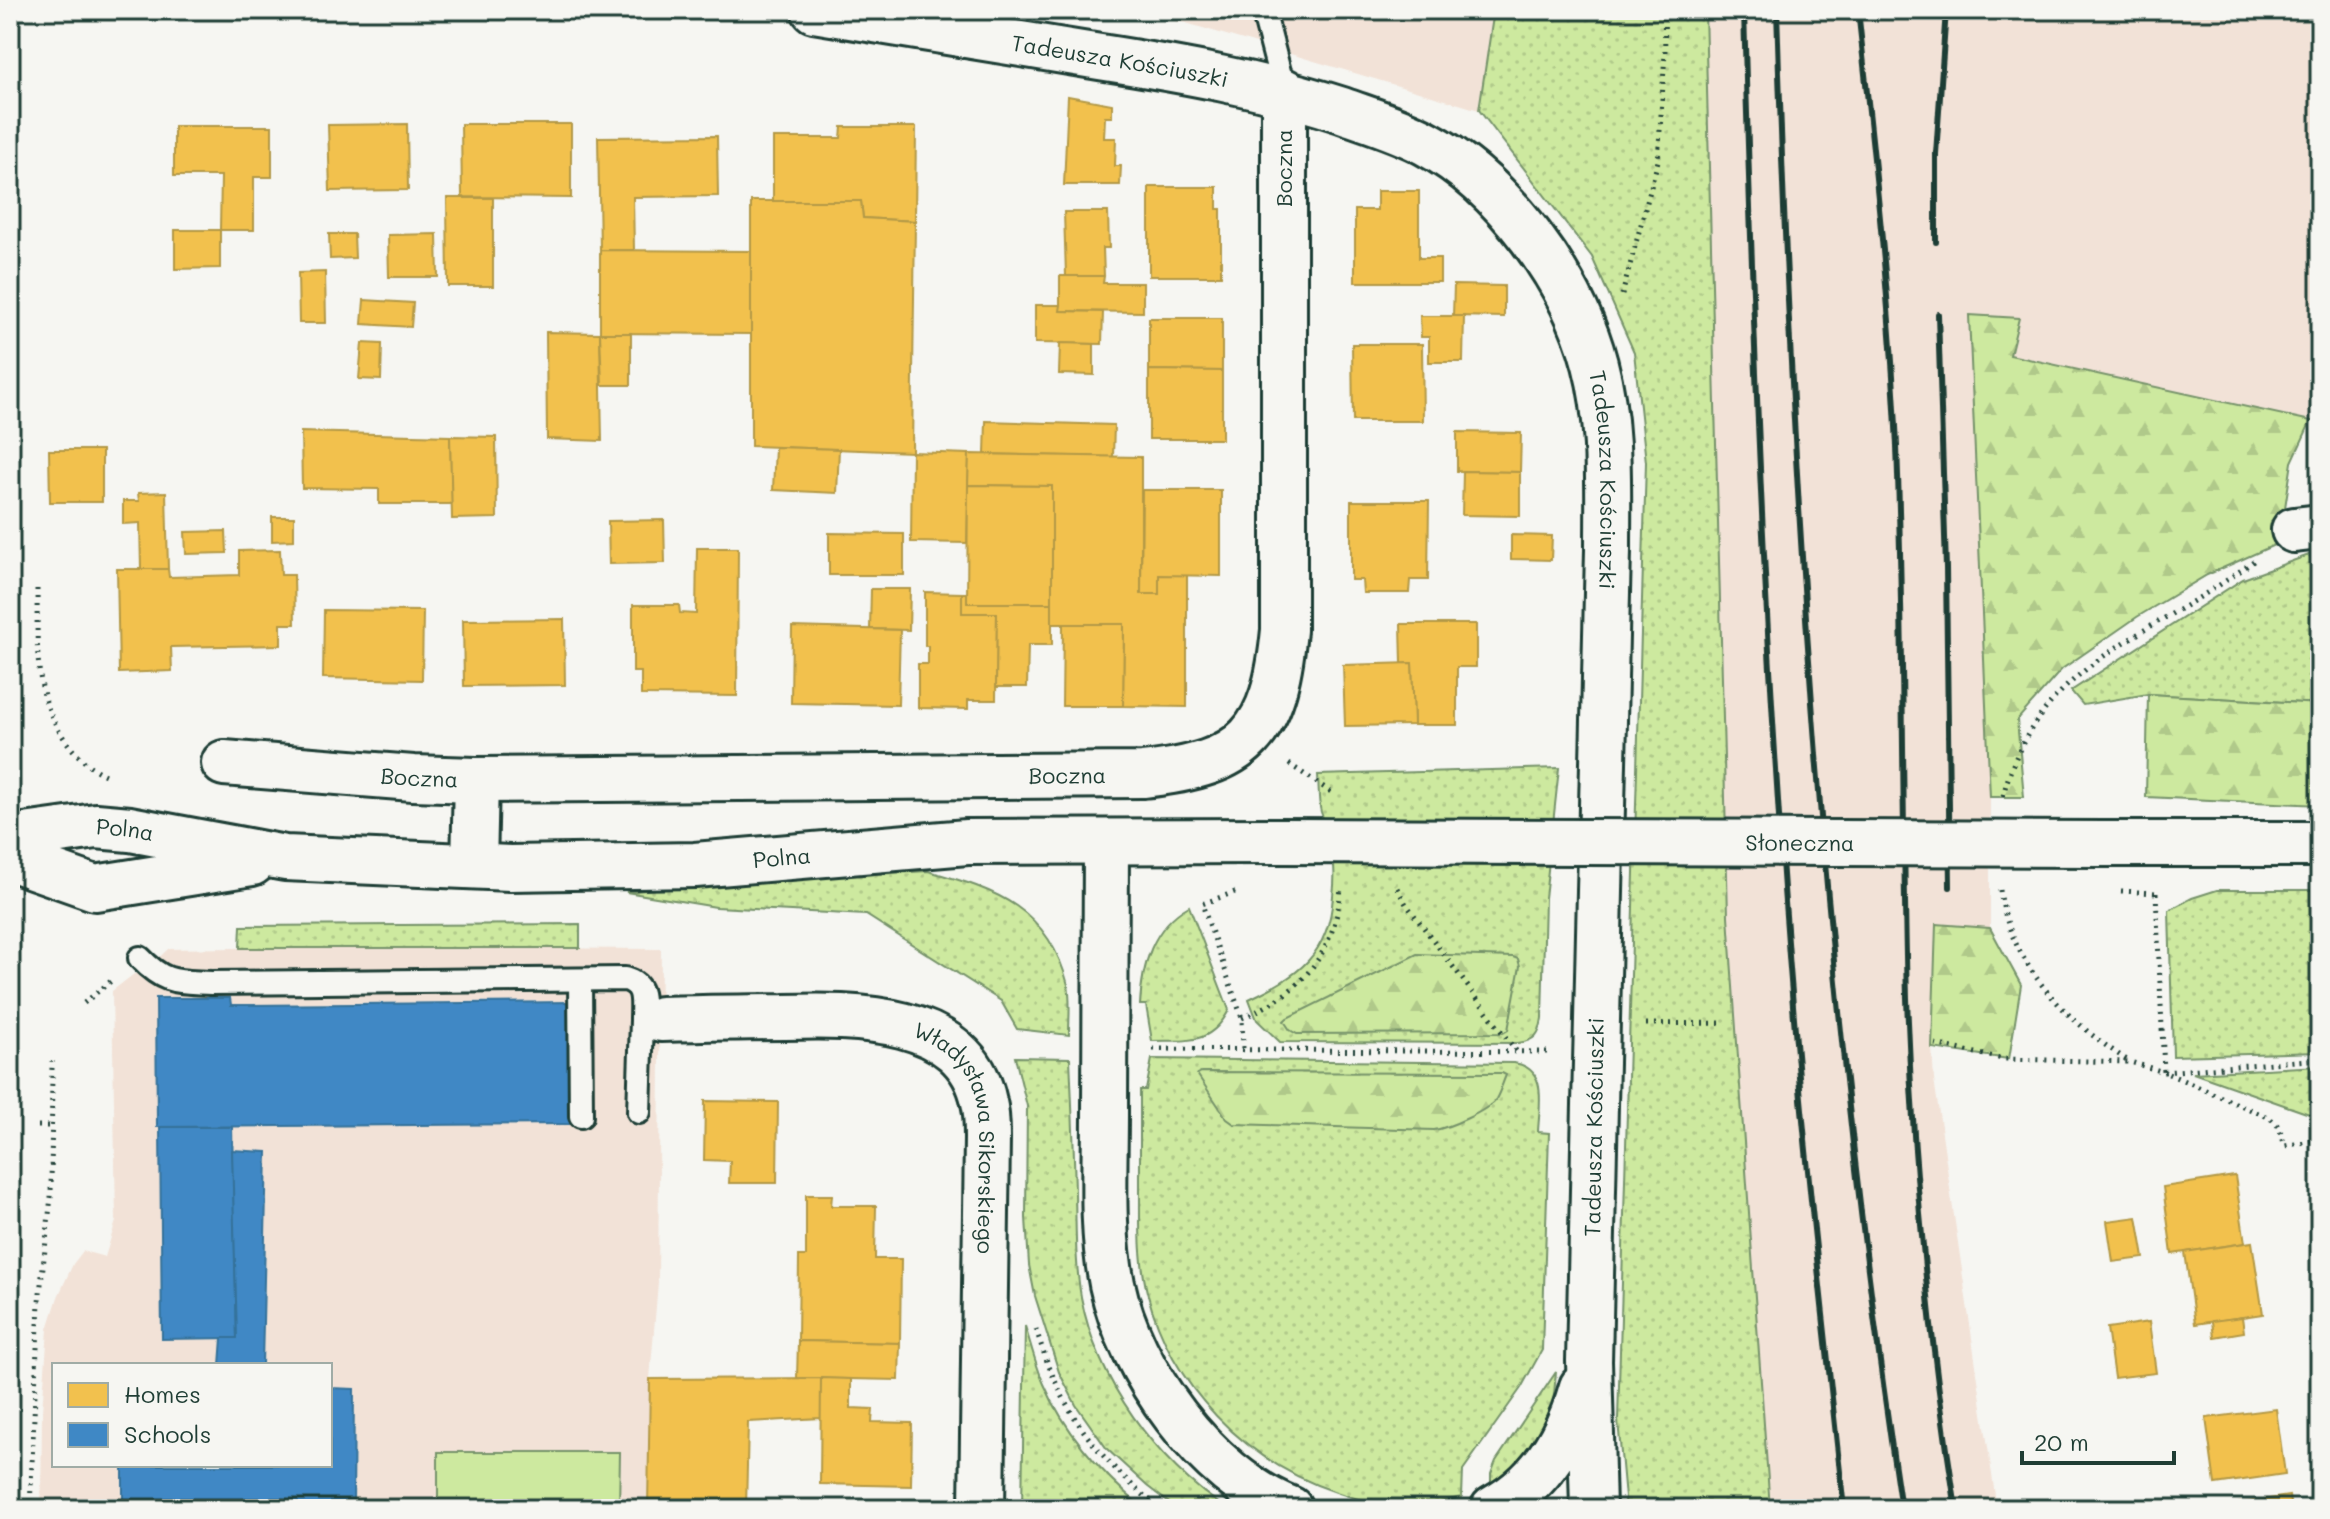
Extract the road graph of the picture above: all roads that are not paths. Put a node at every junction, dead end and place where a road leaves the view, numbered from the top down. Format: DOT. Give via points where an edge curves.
graph roads {
  1 [pos="814,10"];
  2 [pos="1263,10"];
  3 [pos="1284,91"];
  4 [pos="224,763"];
  5 [pos="476,780"];
  6 [pos="10,838"];
  7 [pos="1280,841"];
  8 [pos="1106,842"];
  9 [pos="2320,844"];
  10 [pos="10,858"];
  11 [pos="285,858"];
  12 [pos="474,866"];
  13 [pos="140,958"];
  14 [pos="580,981"];
  15 [pos="652,1020"];
  16 [pos="639,1112"];
  17 [pos="581,1116"];
  18 [pos="1589,1361"];
  19 [pos="982,1509"];
  20 [pos="1290,1509"];
  21 [pos="1493,1509"];
  22 [pos="1593,1509"];
  1 -- 3 [label="street, Tadeusza Kościuszki"];
  2 -- 3 [label="lane"];
  3 -- 5 [label="street, Boczna" via="1284,630 1269,707 1241,747 1189,770 1143,775"];
  3 -- 18 [label="street, Tadeusza Kościuszki" via="1427,144 1499,199 1550,266 1595,362 1608,457 1608,550"];
  4 -- 5 [label="street, Boczna"];
  5 -- 12 [label="street"];
  6 -- 11 [label="street, Polna" via="96,826"];
  7 -- 8 [label="street, Polna"];
  7 -- 9 [label="street, Słoneczna, bridge"];
  8 -- 12 [label="street, Polna" via="967,842 695,865"];
  8 -- 20 [label="street" via="1106,1230 1116,1300 1155,1385 1186,1428 1237,1478"];
  10 -- 11 [label="street, Polna" via="95,888"];
  11 -- 12 [label="street, Polna"];
  13 -- 14 [label="lane" via="157,976 211,983"];
  14 -- 15 [label="lane" via="635,982"];
  14 -- 17 [label="lane"];
  15 -- 16 [label="lane"];
  15 -- 19 [label="street, Władysława Sikorskiego" via="841,1015 878,1019 932,1036 973,1073 984,1099 987,1138"];
  18 -- 21 [label="street" via="1577,1406 1556,1451 1524,1487"];
  18 -- 22 [label="street, Tadeusza Kościuszki"];
}
